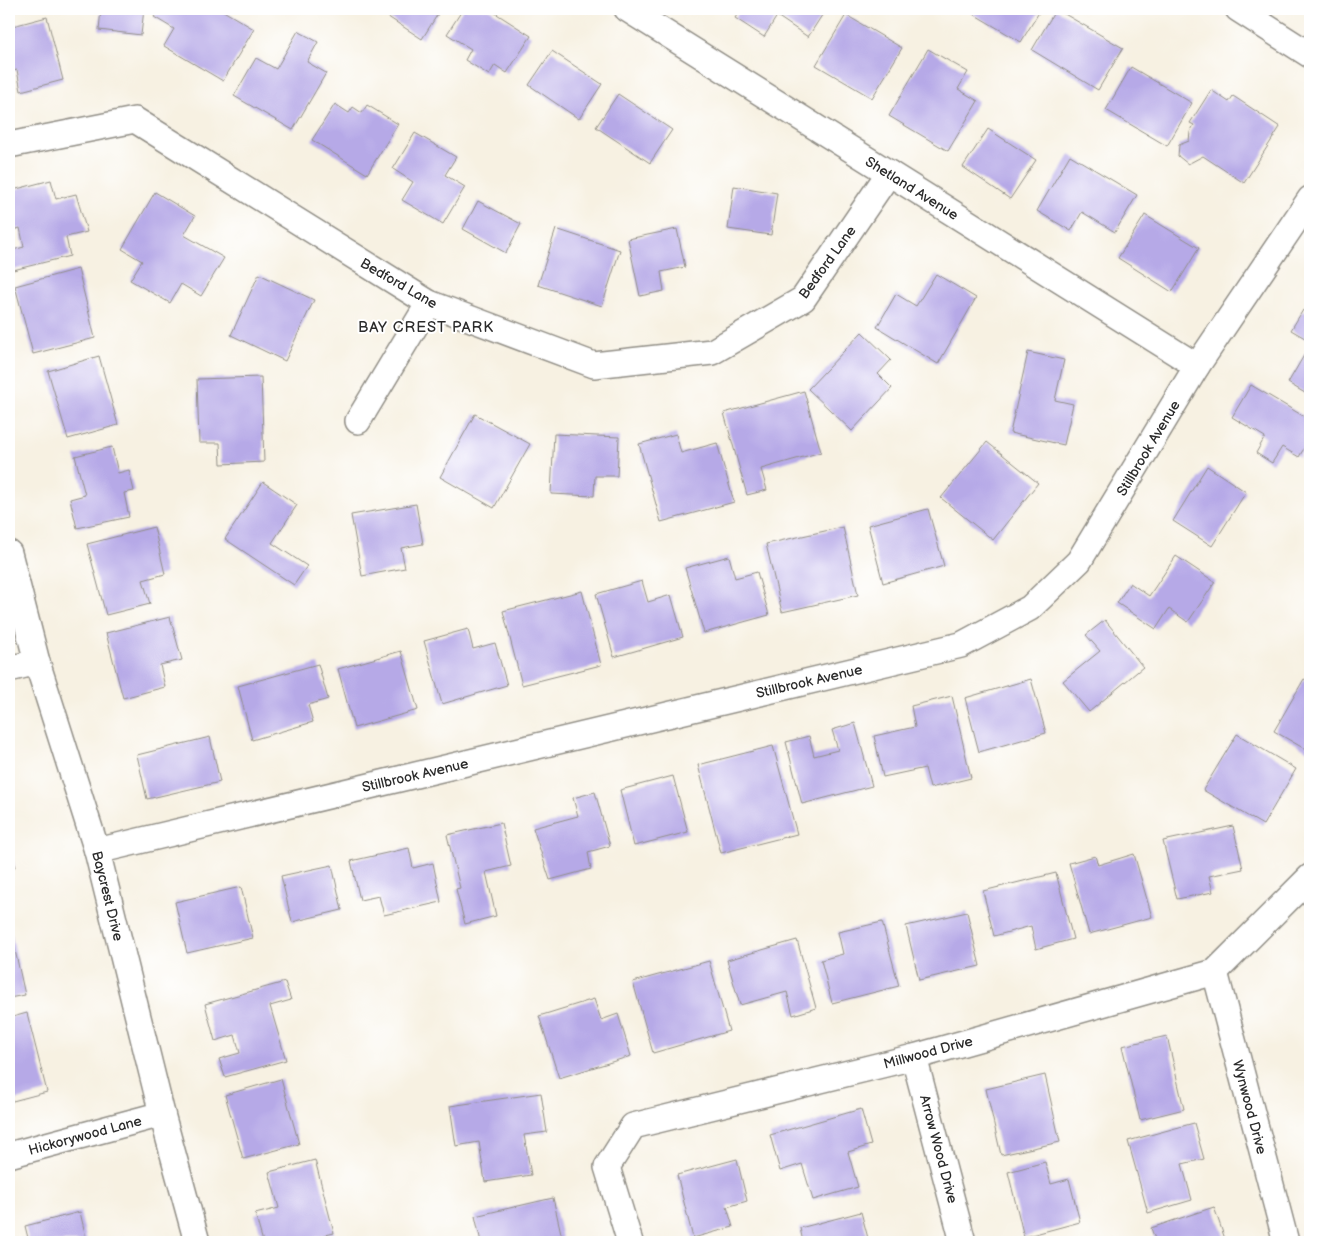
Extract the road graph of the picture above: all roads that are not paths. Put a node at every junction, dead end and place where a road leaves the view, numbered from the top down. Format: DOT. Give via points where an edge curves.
graph roads {
  1 [pos="627,9"];
  2 [pos="1238,9"];
  3 [pos="1310,55"];
  4 [pos="9,145"];
  5 [pos="889,173"];
  6 [pos="1310,199"];
  7 [pos="429,303"];
  8 [pos="1197,366"];
  9 [pos="358,421"];
  10 [pos="9,553"];
  11 [pos="37,662"];
  12 [pos="9,669"];
  13 [pos="97,851"];
  14 [pos="1310,877"];
  15 [pos="1215,972"];
  16 [pos="914,1056"];
  17 [pos="162,1114"];
  18 [pos="9,1155"];
  19 [pos="197,1242"];
  20 [pos="630,1242"];
  21 [pos="964,1242"];
  22 [pos="1286,1242"];
  1 -- 5 [label="street, Shetland Avenue"];
  2 -- 3 [label="street"];
  4 -- 7 [label="street, Bedford Lane" via="135,120"];
  5 -- 7 [label="street, Bedford Lane" via="802,299 712,352 594,365"];
  5 -- 8 [label="street, Shetland Avenue"];
  6 -- 8 [label="street, Stillbrook Avenue"];
  7 -- 9 [label="street"];
  8 -- 13 [label="street, Stillbrook Avenue" via="1079,562 1030,608 961,645"];
  10 -- 11 [label="street, Baycrest Drive"];
  11 -- 12 [label="street"];
  11 -- 13 [label="street, Baycrest Drive"];
  13 -- 17 [label="street, Baycrest Drive"];
  14 -- 15 [label="street, Millwood Drive"];
  15 -- 16 [label="street, Millwood Drive"];
  15 -- 22 [label="street, Wynwood Drive"];
  16 -- 20 [label="street, Millwood Drive" via="633,1126 607,1167"];
  16 -- 21 [label="street, Arrow Wood Drive"];
  17 -- 18 [label="street, Hickorywood Lane"];
  17 -- 19 [label="street, Baycrest Drive"];
}
